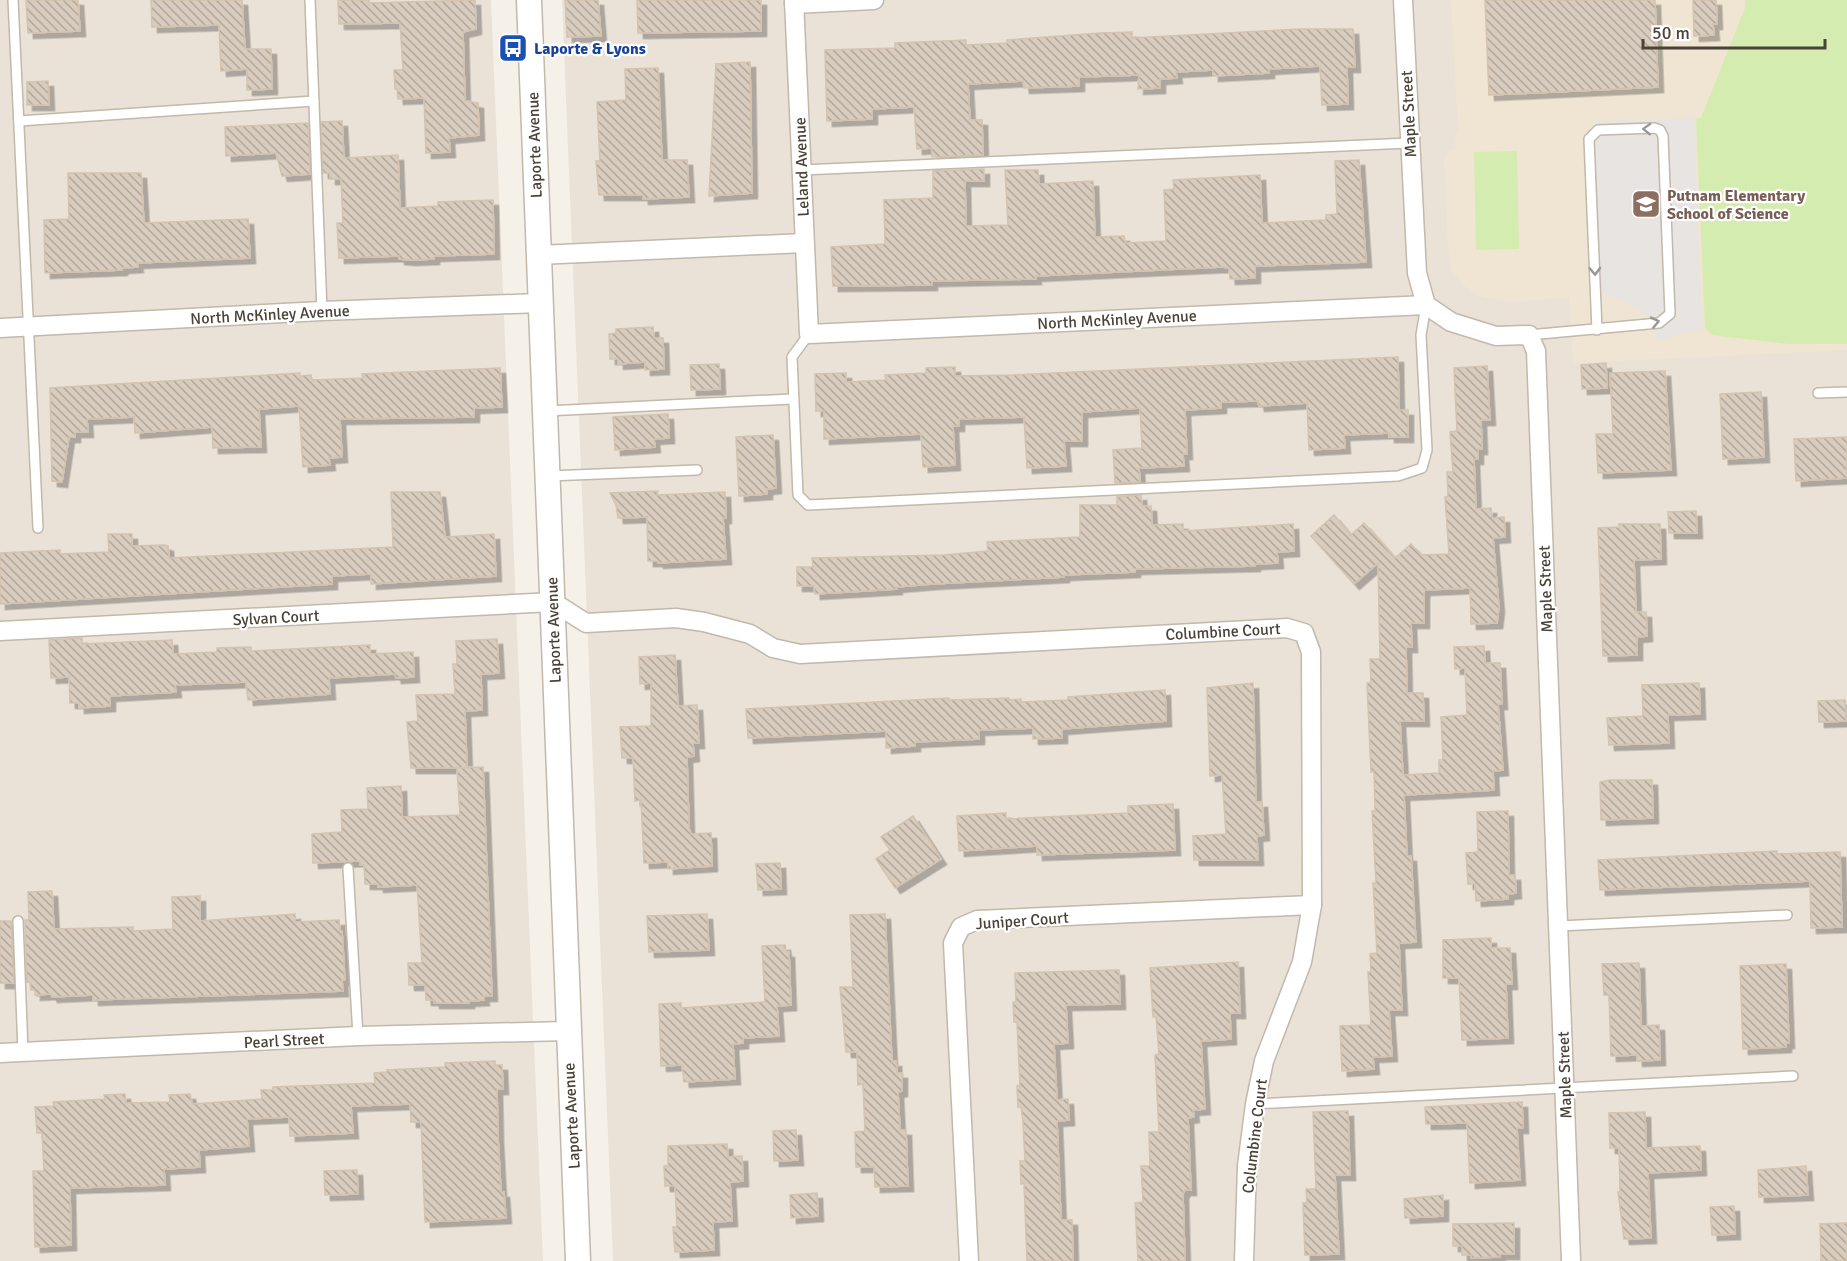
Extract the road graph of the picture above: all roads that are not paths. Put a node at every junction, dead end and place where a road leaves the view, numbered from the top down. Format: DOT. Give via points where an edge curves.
graph roads {
  1 [pos="13,0"];
  2 [pos="310,0"];
  3 [pos="529,0"];
  4 [pos="874,0"];
  5 [pos="1403,0"];
  6 [pos="794,2"];
  7 [pos="314,101"];
  8 [pos="19,120"];
  9 [pos="1409,143"];
  10 [pos="802,170"];
  11 [pos="804,243"];
  12 [pos="538,255"];
  13 [pos="540,303"];
  14 [pos="1426,305"];
  15 [pos="322,310"];
  16 [pos="28,327"];
  17 [pos="0,328"];
  18 [pos="1597,330"];
  19 [pos="809,334"];
  20 [pos="1529,335"];
  21 [pos="1847,392"];
  22 [pos="1818,393"];
  23 [pos="792,399"];
  24 [pos="543,411"];
  25 [pos="697,470"];
  26 [pos="547,476"];
  27 [pos="38,528"];
  28 [pos="553,602"];
  29 [pos="0,631"];
  30 [pos="348,868"];
  31 [pos="1312,905"];
  32 [pos="1787,915"];
  33 [pos="18,921"];
  34 [pos="1559,926"];
  35 [pos="567,1031"];
  36 [pos="358,1036"];
  37 [pos="24,1052"];
  38 [pos="0,1053"];
  39 [pos="1793,1076"];
  40 [pos="1565,1087"];
  41 [pos="1255,1104"];
  42 [pos="578,1261"];
  43 [pos="969,1261"];
  44 [pos="1244,1261"];
  45 [pos="1571,1261"];
  1 -- 8 [label="lane"];
  2 -- 7 [label="lane"];
  3 -- 12 [label="street, Laporte Avenue"];
  4 -- 6 [label="street"];
  5 -- 9 [label="street, Maple Street"];
  6 -- 10 [label="street, Leland Avenue"];
  7 -- 8 [label="lane"];
  7 -- 15 [label="lane"];
  8 -- 16 [label="lane"];
  9 -- 10 [label="lane"];
  9 -- 14 [label="street, Maple Street" via="1417,273"];
  10 -- 11 [label="street, Leland Avenue"];
  11 -- 12 [label="street"];
  11 -- 19 [label="street, Leland Avenue"];
  12 -- 13 [label="street, Laporte Avenue"];
  13 -- 15 [label="street, North McKinley Avenue"];
  13 -- 24 [label="street, Laporte Avenue"];
  14 -- 19 [label="street, North McKinley Avenue"];
  14 -- 20 [label="street" via="1451,322 1496,336"];
  14 -- 23 [label="lane" via="1421,335 1427,450 1422,468 1398,476 807,505 798,495"];
  15 -- 16 [label="street, North McKinley Avenue"];
  16 -- 17 [label="street, North McKinley Avenue"];
  16 -- 27 [label="lane"];
  18 -- 18 [label="lane, one-way" via="1659,323 1670,314 1663,136 1654,128 1598,130 1589,139"];
  18 -- 20 [label="lane"];
  19 -- 23 [label="lane" via="792,357"];
  20 -- 34 [label="street, Maple Street" via="1536,351"];
  21 -- 22 [label="lane"];
  23 -- 24 [label="lane"];
  24 -- 26 [label="street, Laporte Avenue"];
  25 -- 26 [label="lane"];
  26 -- 28 [label="street, Laporte Avenue"];
  28 -- 29 [label="street, Sylvan Court"];
  28 -- 31 [label="street, Columbine Court" via="585,623 676,618 704,622 750,634 773,648 800,654 1287,628 1304,633 1311,651"];
  28 -- 35 [label="street, Laporte Avenue"];
  30 -- 36 [label="lane"];
  31 -- 41 [label="street, Columbine Court" via="1302,962 1264,1061"];
  31 -- 43 [label="street, Juniper Court" via="977,920 961,927 953,943"];
  32 -- 34 [label="lane"];
  33 -- 37 [label="lane"];
  34 -- 40 [label="street, Maple Street"];
  35 -- 36 [label="street, Pearl Street"];
  35 -- 42 [label="street, Laporte Avenue"];
  36 -- 37 [label="street, Pearl Street"];
  37 -- 38 [label="street, Pearl Street"];
  39 -- 40 [label="lane"];
  40 -- 41 [label="lane"];
  40 -- 45 [label="street, Maple Street"];
  41 -- 44 [label="street, Columbine Court" via="1247,1166"];
}
